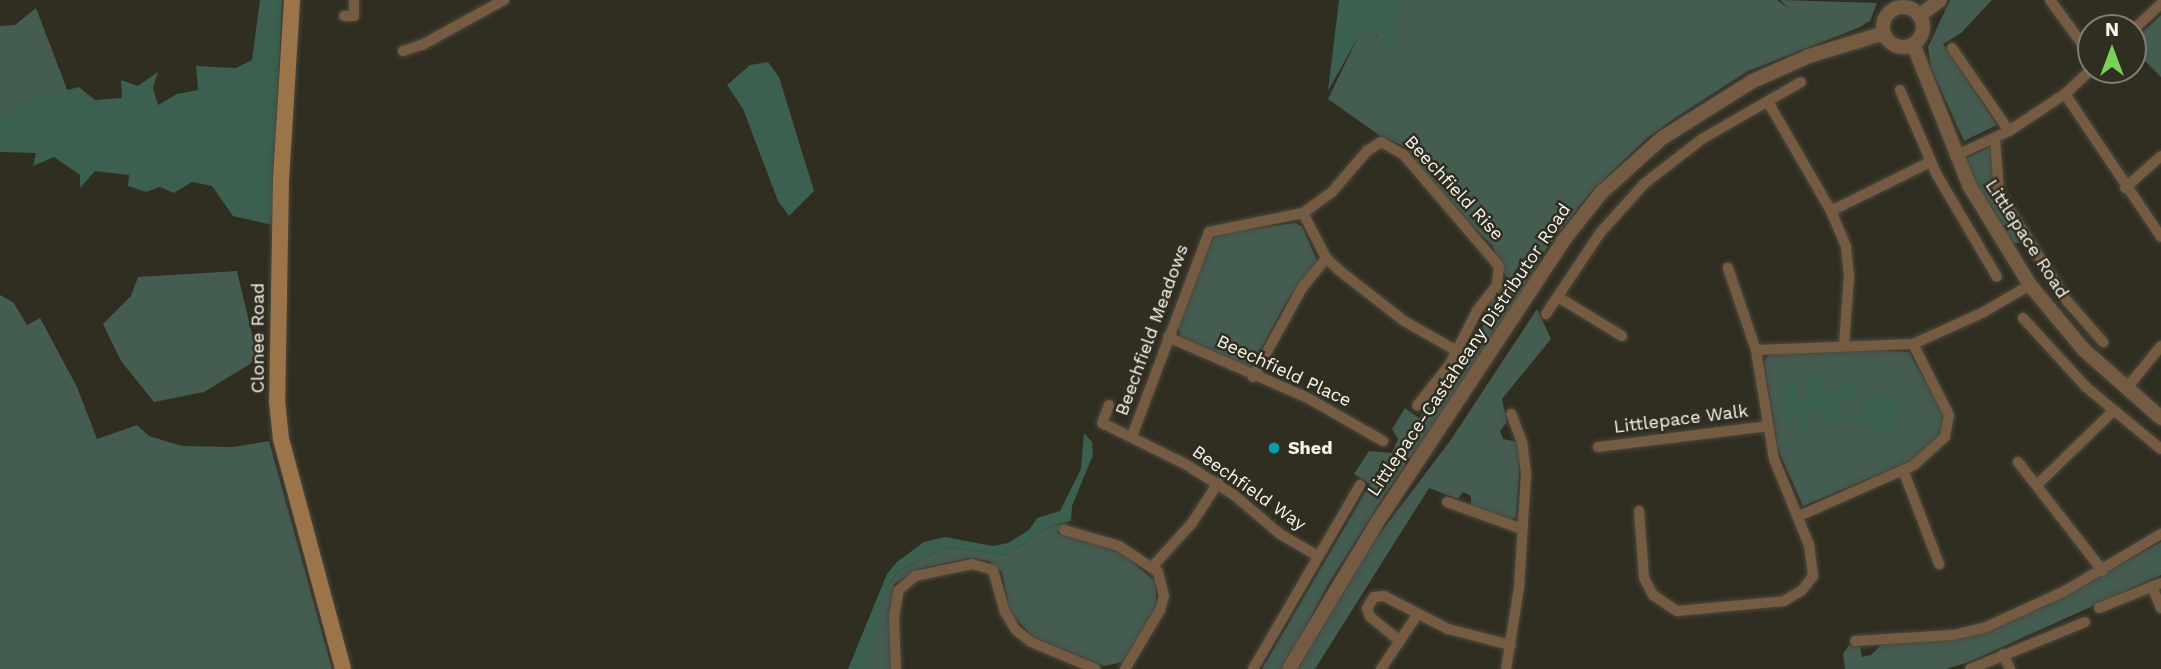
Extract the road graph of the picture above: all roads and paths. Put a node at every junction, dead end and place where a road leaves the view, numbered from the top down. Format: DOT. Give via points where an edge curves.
graph roads {
  1 [pos="292,0"];
  2 [pos="354,0"];
  3 [pos="503,0"];
  4 [pos="1940,0"];
  5 [pos="2050,0"];
  6 [pos="2161,4"];
  7 [pos="344,16"];
  8 [pos="1919,16"];
  9 [pos="2147,17"];
  10 [pos="1884,33"];
  11 [pos="2077,37"];
  12 [pos="1913,44"];
  13 [pos="1952,48"];
  14 [pos="403,51"];
  15 [pos="1801,82"];
  16 [pos="2077,83"];
  17 [pos="1900,90"];
  18 [pos="2065,94"];
  19 [pos="1768,102"];
  20 [pos="2009,131"];
  21 [pos="1995,139"];
  22 [pos="1381,142"];
  23 [pos="1955,156"];
  24 [pos="2161,156"];
  25 [pos="1930,162"];
  26 [pos="2125,188"];
  27 [pos="1831,211"];
  28 [pos="1303,213"];
  29 [pos="2161,237"];
  30 [pos="1326,258"];
  31 [pos="1728,268"];
  32 [pos="1997,278"];
  33 [pos="2030,285"];
  34 [pos="1558,297"];
  35 [pos="1546,314"];
  36 [pos="2023,318"];
  37 [pos="2104,324"];
  38 [pos="2095,333"];
  39 [pos="1622,336"];
  40 [pos="1168,337"];
  41 [pos="2103,342"];
  42 [pos="1844,344"];
  43 [pos="1913,344"];
  44 [pos="2161,346"];
  45 [pos="1756,350"];
  46 [pos="1457,351"];
  47 [pos="1253,377"];
  48 [pos="2126,389"];
  49 [pos="1108,405"];
  50 [pos="1417,407"];
  51 [pos="2113,411"];
  52 [pos="1511,414"];
  53 [pos="2161,418"];
  54 [pos="1768,426"];
  55 [pos="1132,436"];
  56 [pos="1383,441"];
  57 [pos="1598,447"];
  58 [pos="2161,449"];
  59 [pos="2018,462"];
  60 [pos="1903,470"];
  61 [pos="1218,483"];
  62 [pos="1360,485"];
  63 [pos="2036,485"];
  64 [pos="1447,502"];
  65 [pos="1639,511"];
  66 [pos="1799,516"];
  67 [pos="1522,528"];
  68 [pos="1064,530"];
  69 [pos="2161,534"];
  70 [pos="1316,555"];
  71 [pos="1939,564"];
  72 [pos="1153,566"];
  73 [pos="2103,571"];
  74 [pos="2157,585"];
  75 [pos="2099,608"];
  76 [pos="2161,608"];
  77 [pos="1417,615"];
  78 [pos="2085,622"];
  79 [pos="1855,640"];
  80 [pos="1400,641"];
  81 [pos="1511,645"];
  82 [pos="2003,654"];
  83 [pos="343,669"];
  84 [pos="897,669"];
  85 [pos="1096,669"];
  86 [pos="1125,669"];
  87 [pos="1253,669"];
  88 [pos="1289,669"];
  89 [pos="1381,669"];
  90 [pos="1506,669"];
  91 [pos="1970,669"];
  92 [pos="2010,669"];
  1 -- 83 [label="main road, Clonee Road" via="281,180 277,401 281,439"];
  2 -- 7 [label="street" via="354,16"];
  3 -- 14 [label="street"];
  4 -- 8 [label="street"];
  5 -- 11 [label="street"];
  6 -- 9 [label="street"];
  8 -- 10 [label="street" via="1904,8 1892,11 1884,20"];
  8 -- 12 [label="street" via="1923,29"];
  10 -- 12 [label="street" via="1896,46"];
  10 -- 88 [label="street, Littlepace-Castaheany Distributor Road" via="1809,56 1753,81 1662,138 1601,193 1563,241 1378,521"];
  12 -- 23 [label="street, Littlepace Road"];
  13 -- 20 [label="street"];
  15 -- 19 [label="street"];
  16 -- 18 [label="street"];
  17 -- 25 [label="street"];
  18 -- 20 [label="street"];
  18 -- 26 [label="street"];
  19 -- 27 [label="street"];
  19 -- 34 [label="street" via="1702,139 1645,183 1600,233"];
  20 -- 21 [label="street"];
  21 -- 23 [label="street"];
  21 -- 38 [label="street" via="1999,193 2067,301"];
  22 -- 28 [label="street, Beechfield Meadows" via="1367,151 1332,192"];
  22 -- 46 [label="street, Beechfield Rise" via="1403,154 1499,266 1497,285"];
  23 -- 33 [label="street, Littlepace Road"];
  24 -- 26 [label="street"];
  25 -- 27 [label="street"];
  25 -- 32 [label="street" via="1985,269"];
  26 -- 29 [label="street"];
  27 -- 42 [label="street" via="1849,260"];
  28 -- 30 [label="street"];
  28 -- 40 [label="street, Beechfield Meadows" via="1209,232"];
  30 -- 46 [label="street" via="1404,321"];
  30 -- 47 [label="street" via="1302,288"];
  31 -- 45 [label="street"];
  33 -- 43 [label="street"];
  33 -- 48 [label="street, Littlepace Road" via="2069,334"];
  34 -- 35 [label="street"];
  34 -- 39 [label="street"];
  36 -- 51 [label="street" via="2026,331"];
  37 -- 38 [label="street"];
  38 -- 41 [label="street"];
  40 -- 47 [label="street, Beechfield Place"];
  40 -- 55 [label="street, Beechfield Meadows"];
  42 -- 43 [label="street"];
  42 -- 45 [label="street"];
  43 -- 60 [label="street" via="1950,421 1936,450"];
  44 -- 48 [label="street"];
  45 -- 54 [label="street"];
  46 -- 50 [label="street, Beechfield Rise"];
  47 -- 56 [label="street, Beechfield Place" via="1306,397"];
  48 -- 53 [label="street, Littlepace Road"];
  49 -- 55 [label="street, Beechfield Way" via="1102,423"];
  51 -- 58 [label="street"];
  51 -- 63 [label="street"];
  52 -- 67 [label="street" via="1525,457"];
  54 -- 57 [label="street, Littlepace Walk"];
  54 -- 66 [label="street" via="1774,458"];
  55 -- 61 [label="street, Beechfield Way"];
  59 -- 63 [label="street"];
  60 -- 66 [label="street"];
  60 -- 71 [label="street"];
  61 -- 70 [label="street, Beechfield Way" via="1280,534"];
  61 -- 72 [label="street" via="1192,523"];
  62 -- 70 [label="street"];
  63 -- 73 [label="street"];
  64 -- 67 [label="street"];
  65 -- 66 [label="street" via="1642,568 1649,589 1670,608 1684,612 1784,601 1802,590 1813,576 1815,564"];
  67 -- 81 [label="street"];
  68 -- 72 [label="street" via="1078,528"];
  69 -- 73 [label="street"];
  70 -- 87 [label="street"];
  72 -- 86 [label="street" via="1164,599"];
  73 -- 79 [label="street" via="1975,631"];
  74 -- 75 [label="street"];
  74 -- 76 [label="street"];
  77 -- 80 [label="street"];
  77 -- 80 [label="street" via="1384,596 1370,601 1370,617"];
  77 -- 81 [label="street" via="1448,629"];
  78 -- 82 [label="street"];
  80 -- 89 [label="street"];
  81 -- 90 [label="street"];
  82 -- 91 [label="street"];
  82 -- 92 [label="street"];
  84 -- 85 [label="street" via="894,617 899,590 915,576 972,564 993,570 1004,612 1031,642"];
}
